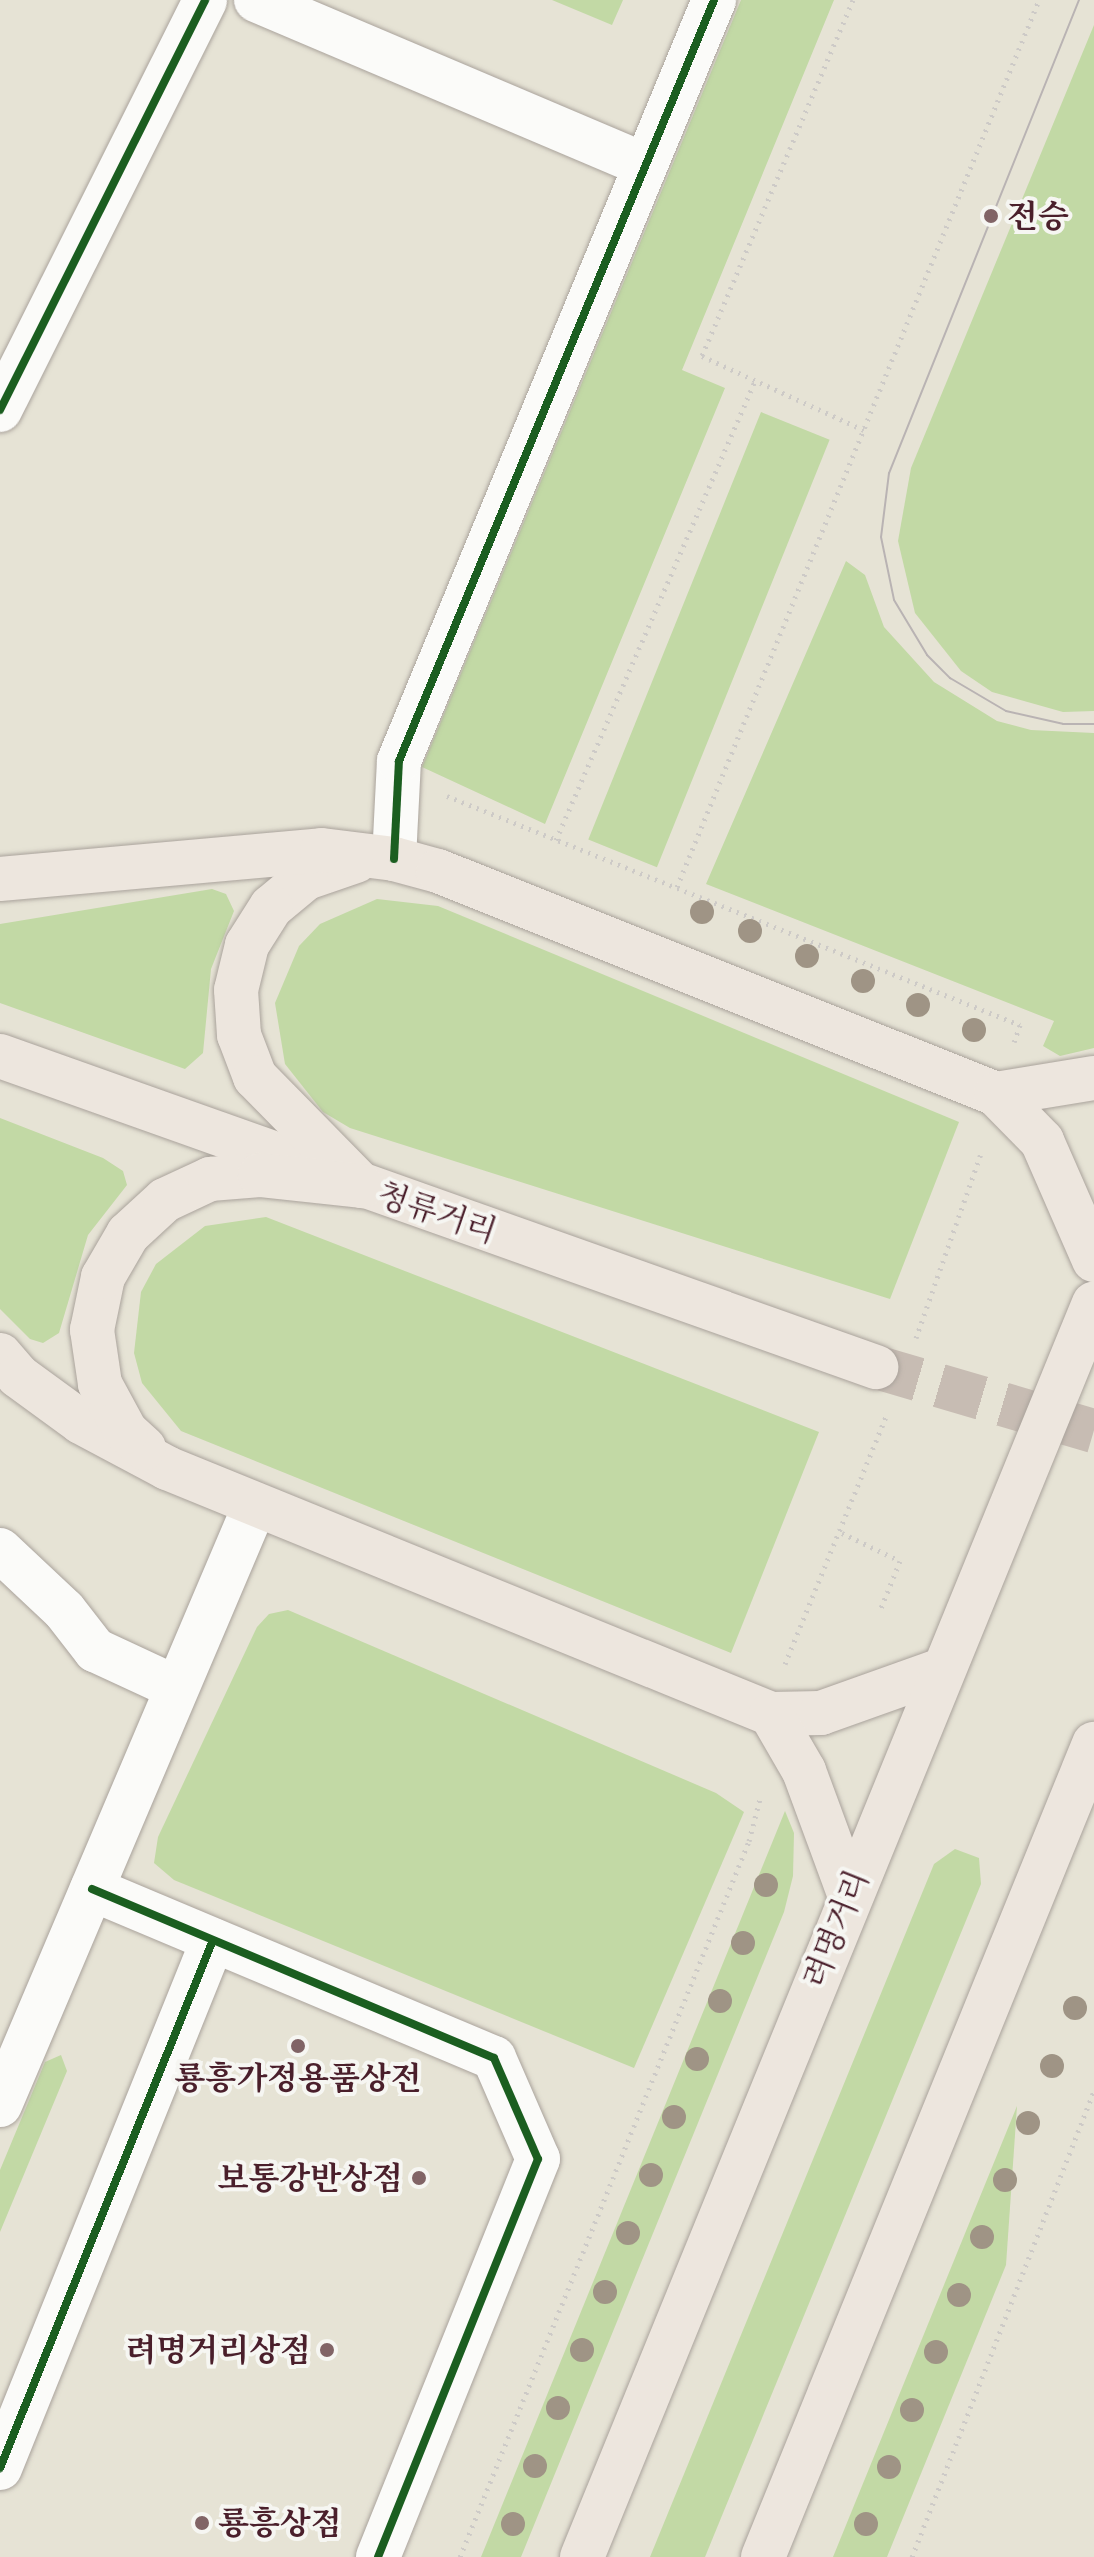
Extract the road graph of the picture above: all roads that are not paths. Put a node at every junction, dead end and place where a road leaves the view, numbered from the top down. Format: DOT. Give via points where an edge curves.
graph roads {
  1 [pos="205,0"];
  2 [pos="256,0"];
  3 [pos="714,0"];
  4 [pos="642,164"];
  5 [pos="0,410"];
  6 [pos="394,859"];
  7 [pos="0,879"];
  8 [pos="0,1056"];
  9 [pos="1094,1078"];
  10 [pos="996,1094"];
  11 [pos="362,1186"];
  12 [pos="1094,1260"];
  13 [pos="1094,1303"];
  14 [pos="0,1355"];
  15 [pos="884,1384"];
  16 [pos="167,1468"];
  17 [pos="255,1505"];
  18 [pos="0,1550"];
  19 [pos="942,1670"];
  20 [pos="177,1688"];
  21 [pos="771,1714"];
  22 [pos="1094,1744"];
  23 [pos="92,1889"];
  24 [pos="850,1896"];
  25 [pos="213,1940"];
  26 [pos="0,2105"];
  27 [pos="0,2468"];
  28 [pos="378,2557"];
  29 [pos="582,2557"];
  30 [pos="763,2557"];
  1 -- 5 [label="street"];
  2 -- 4 [label="street"];
  3 -- 4 [label="street"];
  4 -- 6 [label="street" via="399,761"];
  6 -- 7 [label="main road" via="322,850"];
  6 -- 10 [label="main road" via="438,871"];
  6 -- 11 [label="main road" via="349,862 306,878 271,907 247,945 236,990 239,1035 255,1077"];
  8 -- 11 [label="main road, 청류거리"];
  9 -- 10 [label="main road"];
  10 -- 12 [label="main road" via="1042,1141"];
  11 -- 15 [label="main road, 청류거리"];
  11 -- 16 [label="main road" via="260,1175 210,1179 165,1200 128,1234 103,1277 92,1330 100,1384 126,1432"];
  13 -- 19 [label="main road, 려명거리"];
  14 -- 16 [label="main road" via="18,1376 81,1422"];
  16 -- 17 [label="main road"];
  17 -- 20 [label="street"];
  17 -- 21 [label="main road"];
  18 -- 20 [label="street" via="64,1610 95,1650"];
  19 -- 21 [label="main road" via="821,1713"];
  19 -- 24 [label="main road, 려명거리"];
  20 -- 23 [label="street"];
  21 -- 24 [label="main road" via="804,1771"];
  22 -- 30 [label="main road"];
  23 -- 25 [label="street"];
  23 -- 26 [label="street"];
  24 -- 29 [label="main road, 려명거리"];
  25 -- 27 [label="street"];
  25 -- 28 [label="street" via="494,2058 538,2159"];
}
